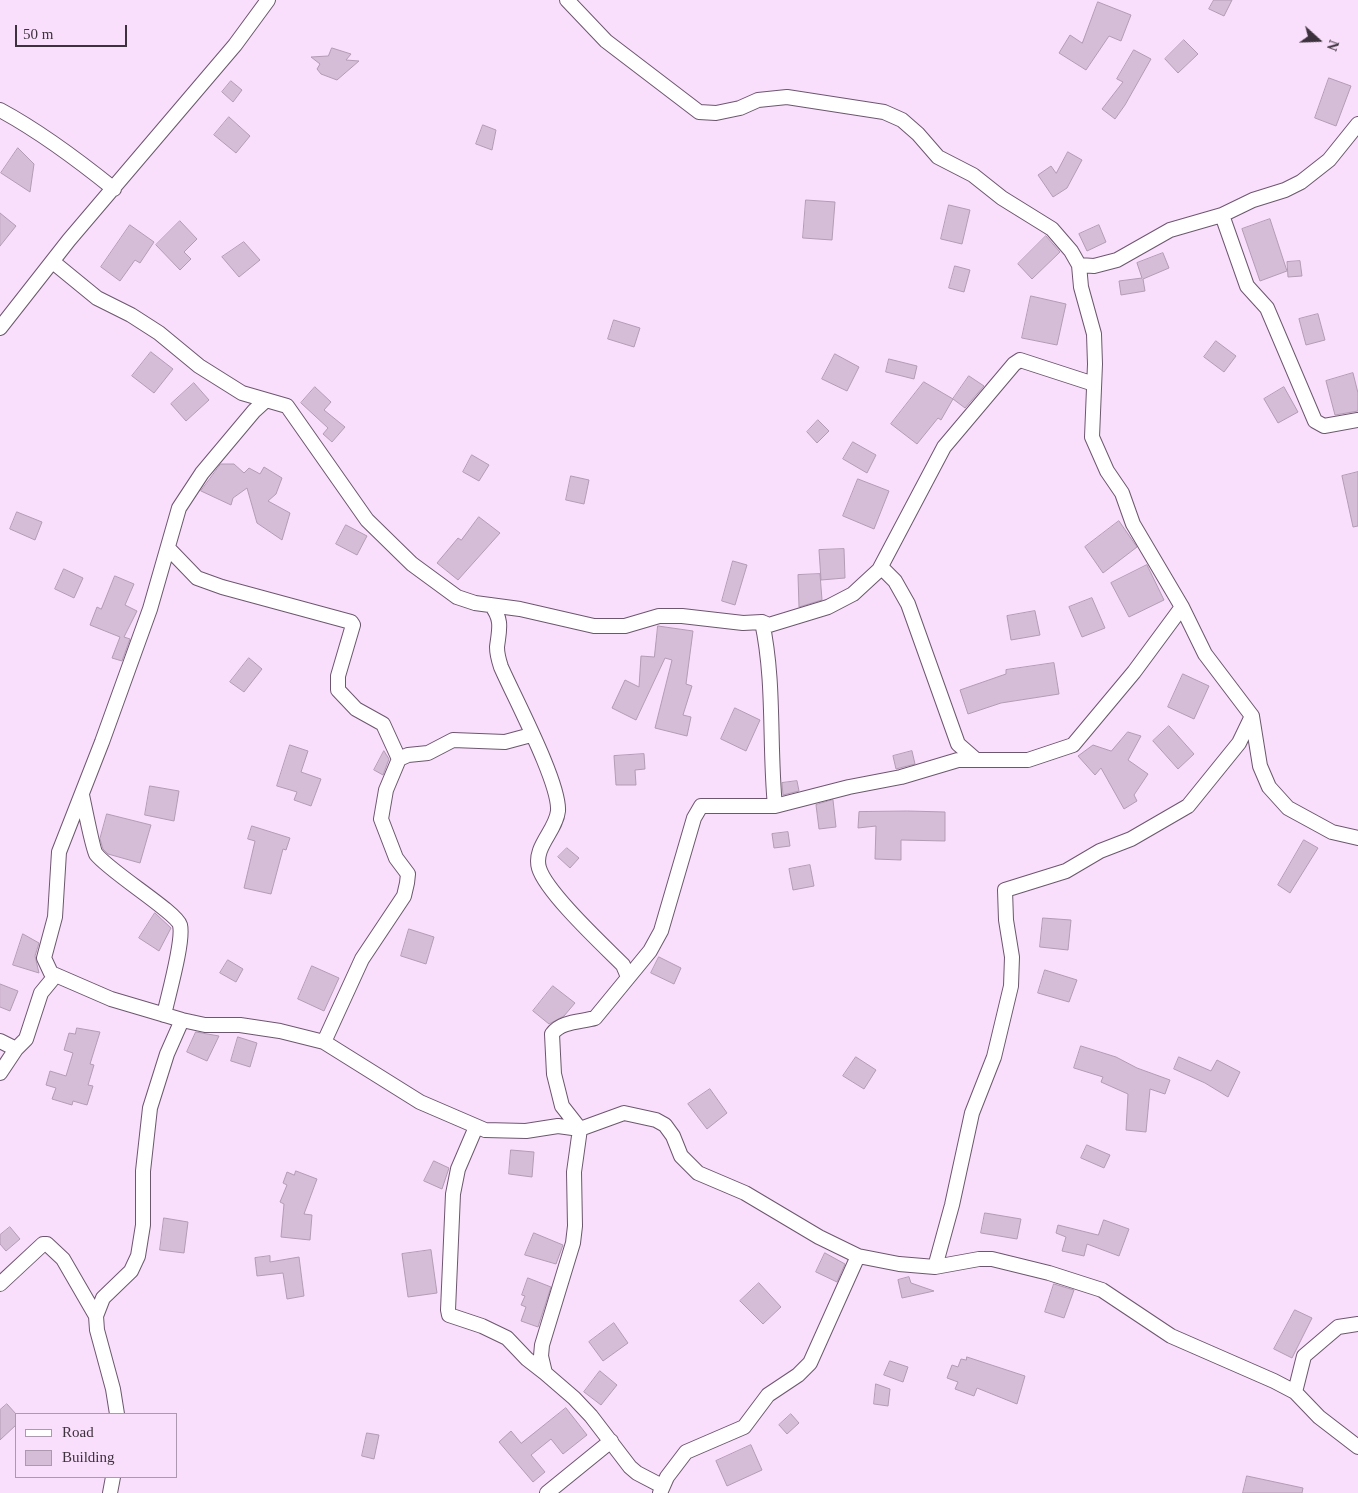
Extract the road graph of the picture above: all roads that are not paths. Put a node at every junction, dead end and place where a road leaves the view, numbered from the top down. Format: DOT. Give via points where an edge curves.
graph roads {
  1 [pos="268,0"];
  2 [pos="567,0"];
  3 [pos="0,110"];
  4 [pos="1358,124"];
  5 [pos="114,189"];
  6 [pos="1222,214"];
  7 [pos="53,262"];
  8 [pos="1079,265"];
  9 [pos="0,328"];
  10 [pos="1094,384"];
  11 [pos="265,401"];
  12 [pos="1358,420"];
  13 [pos="169,549"];
  14 [pos="881,567"];
  15 [pos="492,605"];
  16 [pos="1182,607"];
  17 [pos="762,622"];
  18 [pos="1252,716"];
  19 [pos="531,735"];
  20 [pos="974,758"];
  21 [pos="399,759"];
  22 [pos="82,795"];
  23 [pos="775,806"];
  24 [pos="1358,838"];
  25 [pos="55,976"];
  26 [pos="628,977"];
  27 [pos="164,1015"];
  28 [pos="182,1020"];
  29 [pos="0,1041"];
  30 [pos="324,1042"];
  31 [pos="16,1049"];
  32 [pos="0,1073"];
  33 [pos="476,1128"];
  34 [pos="580,1129"];
  35 [pos="858,1256"];
  36 [pos="935,1267"];
  37 [pos="0,1284"];
  38 [pos="96,1316"];
  39 [pos="1358,1324"];
  40 [pos="544,1373"];
  41 [pos="1295,1392"];
  42 [pos="116,1413"];
  43 [pos="611,1442"];
  44 [pos="1358,1447"];
  45 [pos="113,1478"];
  46 [pos="661,1489"];
  47 [pos="110,1493"];
  48 [pos="547,1493"];
  1 -- 5 [label="street" via="235,45"];
  2 -- 8 [label="street" via="606,41 699,112 716,113 758,100 787,97 884,112 902,120 938,157 973,175 1002,198 1052,229"];
  3 -- 5 [label="street" via="28,125"];
  4 -- 6 [label="street" via="1313,175 1285,190"];
  5 -- 7 [label="street"];
  6 -- 8 [label="street" via="1170,230 1117,260 1094,266"];
  6 -- 12 [label="street" via="1248,286 1267,308 1315,421 1324,426"];
  7 -- 9 [label="street"];
  7 -- 11 [label="street" via="97,298 159,333 199,366 242,393"];
  8 -- 10 [label="street" via="1081,287 1094,334"];
  10 -- 14 [label="street" via="1020,360 1014,364 944,446"];
  10 -- 16 [label="street" via="1092,436 1107,471 1122,493 1133,524"];
  11 -- 13 [label="street" via="234,434 186,495 176,517"];
  11 -- 15 [label="street" via="279,403 293,412 367,520 412,564 457,597"];
  13 -- 21 [label="street" via="197,578 351,622 338,676 338,690 356,709 383,724"];
  13 -- 22 [label="street"];
  14 -- 17 [label="street" via="853,594 828,607 769,625"];
  14 -- 20 [label="street" via="895,581 908,604 958,744"];
  15 -- 17 [label="street" via="594,626 625,626 667,616"];
  15 -- 19 [label="street" via="500,619 497,652 501,667"];
  16 -- 18 [label="street" via="1205,654"];
  16 -- 20 [label="street" via="1134,672 1073,745 1028,760"];
  17 -- 23 [label="street" via="769,654"];
  18 -- 24 [label="street" via="1260,766 1275,794 1288,808 1332,832"];
  18 -- 36 [label="street" via="1239,743 1188,806 1066,872 1004,890 1012,956 1010,986 994,1057 972,1113"];
  19 -- 21 [label="street" via="505,742 453,740 428,753 408,754"];
  19 -- 26 [label="street" via="547,768 558,806 556,820 539,854 539,868 558,897 623,966"];
  20 -- 23 [label="street"];
  21 -- 30 [label="street" via="386,790 381,819 396,858 408,874 408,884 404,896 362,959"];
  22 -- 25 [label="street" via="56,865 55,916 44,958"];
  22 -- 27 [label="street" via="96,854 134,887 173,914 180,924 178,951"];
  23 -- 26 [label="street" via="700,806 660,931 650,951"];
  25 -- 27 [label="street" via="111,999"];
  25 -- 31 [label="street" via="41,993 26,1039"];
  26 -- 34 [label="street" via="595,1018 573,1022 552,1034 554,1074 562,1106"];
  27 -- 28 [label="street"];
  28 -- 30 [label="street" via="280,1031"];
  28 -- 38 [label="street" via="150,1108 138,1256 131,1271 103,1298"];
  29 -- 31 [label="street"];
  30 -- 33 [label="street" via="420,1102"];
  31 -- 32 [label="street"];
  33 -- 34 [label="street" via="494,1132 558,1126"];
  33 -- 40 [label="street" via="458,1168 453,1194 449,1314 507,1338"];
  34 -- 35 [label="street" via="624,1113 661,1122 673,1136 681,1156 698,1173 745,1193"];
  34 -- 40 [label="street" via="574,1172 573,1244 542,1345"];
  35 -- 36 [label="street"];
  35 -- 46 [label="street" via="810,1363 768,1395 744,1427 686,1452"];
  36 -- 41 [label="street" via="992,1259 1102,1290 1171,1336"];
  37 -- 38 [label="street" via="46,1244 62,1259"];
  38 -- 42 [label="street"];
  39 -- 41 [label="street" via="1338,1327 1304,1356"];
  40 -- 43 [label="street" via="574,1398"];
  41 -- 44 [label="street" via="1319,1417"];
  43 -- 46 [label="street" via="637,1474"];
  43 -- 48 [label="street"];
  45 -- 47 [label="street"];
}
